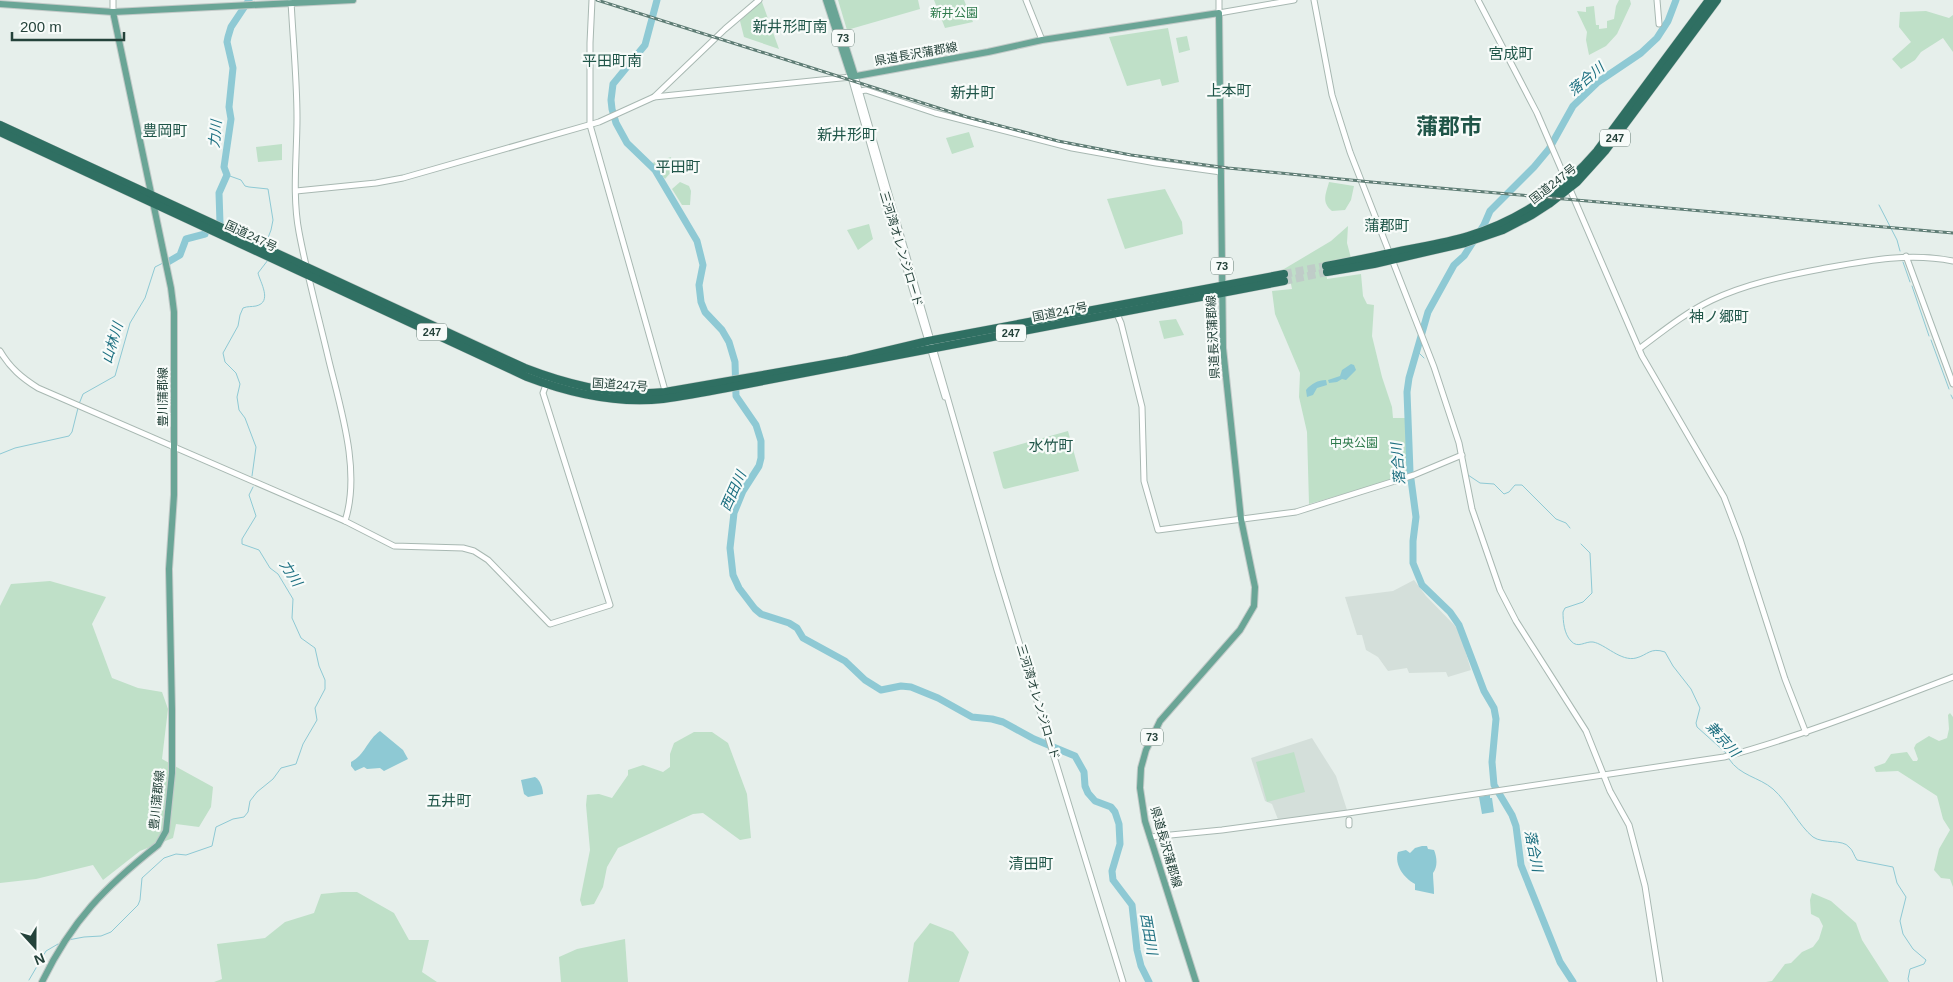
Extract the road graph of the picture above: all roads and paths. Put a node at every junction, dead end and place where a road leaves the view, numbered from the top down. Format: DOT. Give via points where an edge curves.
graph roads {
  1 [pos="113,0"];
  2 [pos="353,0"];
  3 [pos="592,0"];
  4 [pos="759,0"];
  5 [pos="826,0"];
  6 [pos="831,0"];
  7 [pos="1026,0"];
  8 [pos="1219,0"];
  9 [pos="1294,0"];
  10 [pos="1314,0"];
  11 [pos="1478,0"];
  12 [pos="1657,0"];
  13 [pos="1709,0"];
  14 [pos="1717,0"];
  15 [pos="291,2"];
  16 [pos="0,4"];
  17 [pos="113,12"];
  18 [pos="1219,13"];
  19 [pos="1659,24"];
  20 [pos="1042,40"];
  21 [pos="853,77"];
  22 [pos="860,91"];
  23 [pos="654,96"];
  24 [pos="0,125"];
  25 [pos="590,125"];
  26 [pos="0,132"];
  27 [pos="1221,172"];
  28 [pos="1568,184"];
  29 [pos="296,191"];
  30 [pos="151,198"];
  31 [pos="1467,240"];
  32 [pos="1391,256"];
  33 [pos="1906,256"];
  34 [pos="1953,261"];
  35 [pos="1326,269"];
  36 [pos="308,271"];
  37 [pos="1284,277"];
  38 [pos="1222,289"];
  39 [pos="1116,310"];
  40 [pos="931,345"];
  41 [pos="1639,348"];
  42 [pos="0,351"];
  43 [pos="547,381"];
  44 [pos="1953,384"];
  45 [pos="666,395"];
  46 [pos="174,447"];
  47 [pos="1462,455"];
  48 [pos="1241,519"];
  49 [pos="345,521"];
  50 [pos="1953,677"];
  51 [pos="1806,733"];
  52 [pos="1605,774"];
  53 [pos="1150,837"];
  54 [pos="42,982"];
  55 [pos="1123,982"];
  56 [pos="1196,982"];
  57 [pos="1660,982"];
  1 -- 17 [label="street"];
  2 -- 15 [label="main road"];
  3 -- 25 [label="street"];
  4 -- 23 [label="street"];
  5 -- 21 [label="main road, 73"];
  6 -- 21 [label="main road, 73"];
  7 -- 20 [label="street"];
  8 -- 18 [label="street"];
  9 -- 18 [label="street"];
  10 -- 32 [label="street" via="1332,95 1350,152"];
  11 -- 28 [label="street" via="1523,82"];
  12 -- 19 [label="street"];
  13 -- 28 [label="highway, 国道247号 / 247" via="1597,151"];
  14 -- 28 [label="highway, 国道247号 / 247" via="1605,151"];
  15 -- 17 [label="main road"];
  15 -- 29 [label="street" via="297,116"];
  16 -- 17 [label="main road"];
  17 -- 30 [label="main road, 豊川蒲郡線"];
  18 -- 20 [label="main road, 県道長沢蒲郡線"];
  18 -- 27 [label="main road, 県道長沢蒲郡線 / 73"];
  20 -- 21 [label="main road, 県道長沢蒲郡線"];
  21 -- 22 [label="street, 三河湾オレンジロード"];
  21 -- 23 [label="street"];
  21 -- 40 [label="street, 三河湾オレンジロード" via="895,232"];
  22 -- 27 [label="street" via="866,90 935,113 1072,148"];
  22 -- 40 [label="street, 三河湾オレンジロード"];
  23 -- 25 [label="street"];
  24 -- 30 [label="highway, 国道247号 / 247"];
  25 -- 29 [label="street" via="402,178"];
  25 -- 45 [label="street"];
  26 -- 30 [label="highway, 国道247号 / 247"];
  27 -- 38 [label="main road, 県道長沢蒲郡線 / 73"];
  28 -- 31 [label="highway, 国道247号 / 247"];
  28 -- 31 [label="highway, 国道247号 / 247" via="1532,215 1480,239"];
  28 -- 41 [label="street"];
  29 -- 36 [label="street" via="299,231"];
  30 -- 36 [label="highway, 国道247号 / 247"];
  30 -- 46 [label="main road, 豊川蒲郡線" via="174,312"];
  31 -- 32 [label="highway, 国道247号 / 247"];
  32 -- 35 [label="highway, 国道247号 / 247"];
  32 -- 47 [label="street" via="1434,367"];
  33 -- 34 [label="street"];
  33 -- 41 [label="street" via="1771,279 1725,295 1690,312"];
  33 -- 44 [label="street"];
  36 -- 43 [label="highway, 国道247号 / 247" via="471,352"];
  36 -- 49 [label="street" via="348,449 350,508"];
  37 -- 38 [label="highway, 国道247号 / 247"];
  38 -- 39 [label="highway, 国道247号 / 247"];
  38 -- 48 [label="main road, 県道長沢蒲郡線 / 73" via="1223,348"];
  39 -- 40 [label="highway, 国道247号 / 247"];
  39 -- 48 [label="street" via="1142,407 1144,481 1158,530"];
  40 -- 45 [label="highway, 国道247号 / 247"];
  40 -- 55 [label="street, 三河湾オレンジロード"];
  41 -- 51 [label="street" via="1728,504"];
  42 -- 46 [label="street" via="8,365 38,388"];
  43 -- 45 [label="highway, 国道247号 / 247" via="611,398"];
  43 -- 49 [label="street" via="544,393 553,428 610,605 550,624 488,560 474,550 394,546"];
  46 -- 49 [label="street"];
  46 -- 54 [label="main road, 豊川蒲郡線" via="169,569 172,741 166,831 158,845 115,880 80,917 58,949"];
  47 -- 48 [label="street" via="1407,478 1296,512"];
  47 -- 52 [label="street" via="1472,509 1500,590 1516,621 1578,716"];
  48 -- 53 [label="main road, 県道長沢蒲郡線 / 73" via="1255,587 1254,606 1240,630 1160,721 1152,735 1141,768 1140,788"];
  50 -- 51 [label="street"];
  51 -- 52 [label="street" via="1727,756"];
  52 -- 53 [label="street" via="1277,822"];
  52 -- 57 [label="street" via="1610,791 1629,825 1635,846 1645,886"];
  53 -- 56 [label="main road, 県道長沢蒲郡線 / 73"];
}
